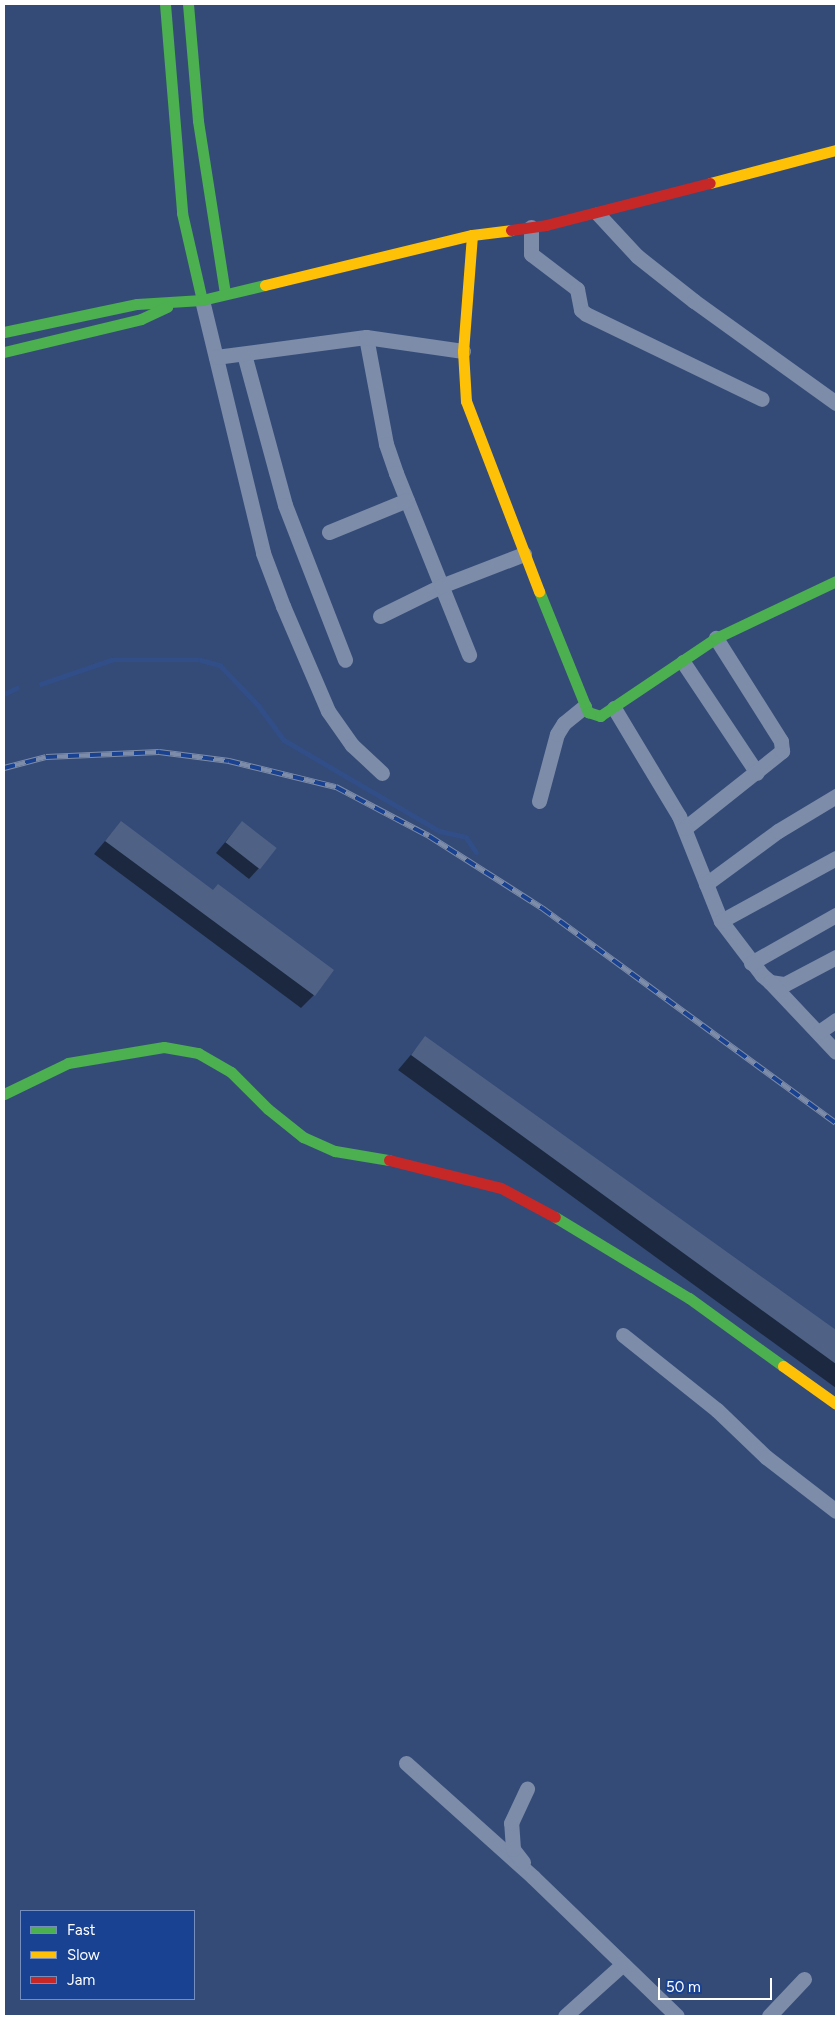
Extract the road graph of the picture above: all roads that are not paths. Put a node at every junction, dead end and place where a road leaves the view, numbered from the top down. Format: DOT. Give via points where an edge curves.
graph roads {
  1 [pos="165,4"];
  2 [pos="188,4"];
  3 [pos="836,150"];
  4 [pos="598,214"];
  5 [pos="530,227"];
  6 [pos="472,235"];
  7 [pos="225,294"];
  8 [pos="202,300"];
  9 [pos="176,303"];
  10 [pos="4,332"];
  11 [pos="366,337"];
  12 [pos="462,351"];
  13 [pos="4,352"];
  14 [pos="244,354"];
  15 [pos="216,357"];
  16 [pos="762,399"];
  17 [pos="836,403"];
  18 [pos="407,500"];
  19 [pos="329,532"];
  20 [pos="524,554"];
  21 [pos="836,581"];
  22 [pos="442,586"];
  23 [pos="380,616"];
  24 [pos="716,638"];
  25 [pos="470,655"];
  26 [pos="345,660"];
  27 [pos="683,662"];
  28 [pos="584,707"];
  29 [pos="614,708"];
  30 [pos="382,773"];
  31 [pos="757,773"];
  32 [pos="836,796"];
  33 [pos="539,801"];
  34 [pos="685,828"];
  35 [pos="836,858"];
  36 [pos="706,884"];
  37 [pos="836,915"];
  38 [pos="722,921"];
  39 [pos="836,957"];
  40 [pos="751,963"];
  41 [pos="770,982"];
  42 [pos="836,1020"];
  43 [pos="819,1032"];
  44 [pos="836,1052"];
  45 [pos="4,1094"];
  46 [pos="623,1334"];
  47 [pos="836,1404"];
  48 [pos="836,1510"];
  49 [pos="406,1763"];
  50 [pos="527,1788"];
  51 [pos="533,1877"];
  52 [pos="623,1964"];
  53 [pos="804,1979"];
  54 [pos="673,2015"];
  55 [pos="565,2016"];
  56 [pos="770,2016"];
  1 -- 8 [label="street" via="182,212"];
  2 -- 7 [label="street" via="198,121"];
  3 -- 4 [label="street"];
  4 -- 5 [label="street"];
  4 -- 17 [label="street" via="637,256"];
  5 -- 6 [label="street"];
  5 -- 16 [label="street" via="531,254 577,290 581,310 586,314"];
  6 -- 7 [label="street"];
  6 -- 12 [label="street"];
  7 -- 8 [label="street"];
  8 -- 9 [label="street"];
  8 -- 15 [label="street"];
  9 -- 10 [label="street" via="138,304"];
  9 -- 13 [label="street" via="140,320"];
  11 -- 12 [label="street"];
  11 -- 14 [label="street"];
  11 -- 18 [label="street" via="386,444"];
  12 -- 20 [label="street" via="466,401"];
  14 -- 15 [label="street"];
  14 -- 26 [label="street" via="285,505"];
  15 -- 30 [label="street" via="224,402 263,553 298,646 337,726"];
  18 -- 19 [label="street"];
  18 -- 22 [label="street"];
  20 -- 22 [label="street"];
  20 -- 28 [label="street"];
  21 -- 24 [label="street"];
  22 -- 23 [label="street"];
  22 -- 25 [label="street"];
  24 -- 27 [label="street"];
  24 -- 31 [label="street" via="781,741 782,751"];
  27 -- 29 [label="street"];
  27 -- 31 [label="street"];
  28 -- 29 [label="street" via="600,716"];
  28 -- 33 [label="street" via="564,723 557,734"];
  29 -- 34 [label="street"];
  31 -- 34 [label="street"];
  32 -- 36 [label="street" via="778,831"];
  34 -- 36 [label="street"];
  35 -- 38 [label="street"];
  36 -- 38 [label="street"];
  37 -- 40 [label="street"];
  38 -- 40 [label="street"];
  39 -- 41 [label="street" via="785,984"];
  40 -- 41 [label="street"];
  41 -- 43 [label="street"];
  42 -- 43 [label="street"];
  43 -- 44 [label="street"];
  45 -- 47 [label="street" via="68,1063 164,1047 198,1052 231,1072 268,1109 303,1137 335,1152 399,1162 501,1188 580,1230 689,1298"];
  46 -- 48 [label="street" via="716,1410 766,1456"];
  49 -- 51 [label="street"];
  50 -- 51 [label="street" via="511,1823 513,1849"];
  51 -- 52 [label="street"];
  52 -- 54 [label="street"];
  52 -- 55 [label="street"];
  53 -- 56 [label="street"];
}
